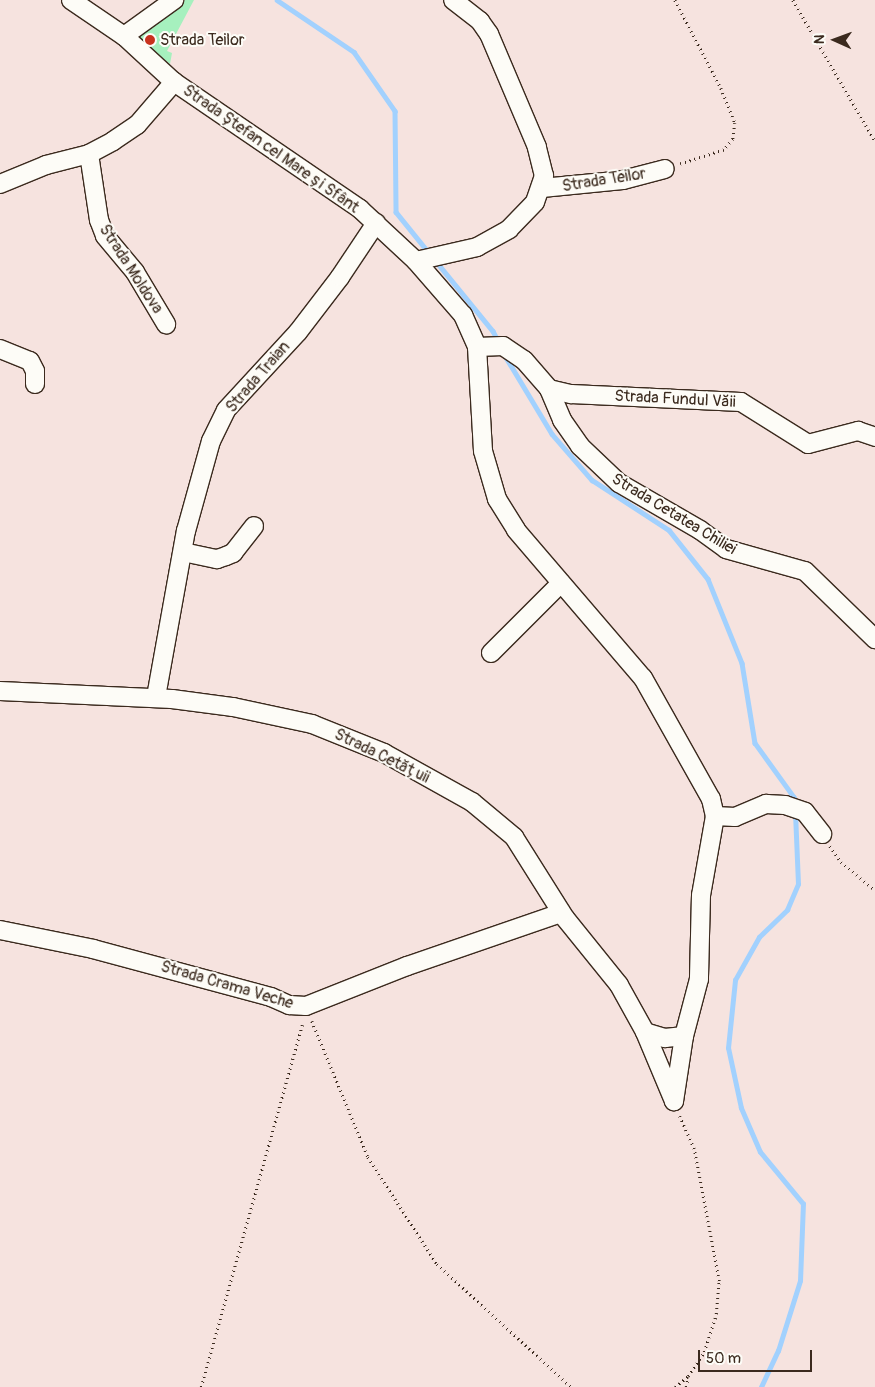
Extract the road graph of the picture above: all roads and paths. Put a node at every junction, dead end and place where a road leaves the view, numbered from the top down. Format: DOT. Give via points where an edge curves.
graph roads {
  1 [pos="71,0"];
  2 [pos="174,0"];
  3 [pos="453,0"];
  4 [pos="675,0"];
  5 [pos="793,0"];
  6 [pos="124,36"];
  7 [pos="174,82"];
  8 [pos="875,141"];
  9 [pos="89,154"];
  10 [pos="665,170"];
  11 [pos="0,184"];
  12 [pos="542,188"];
  13 [pos="376,224"];
  14 [pos="428,260"];
  15 [pos="166,324"];
  16 [pos="490,346"];
  17 [pos="0,349"];
  18 [pos="35,384"];
  19 [pos="549,389"];
  20 [pos="875,437"];
  21 [pos="254,526"];
  22 [pos="183,552"];
  23 [pos="561,583"];
  24 [pos="875,639"];
  25 [pos="491,653"];
  26 [pos="0,691"];
  27 [pos="156,697"];
  28 [pos="714,816"];
  29 [pos="822,834"];
  30 [pos="875,890"];
  31 [pos="561,913"];
  32 [pos="0,930"];
  33 [pos="306,1006"];
  34 [pos="302,1025"];
  35 [pos="645,1032"];
  36 [pos="684,1036"];
  37 [pos="674,1101"];
  38 [pos="688,1376"];
  39 [pos="201,1387"];
  40 [pos="571,1387"];
  41 [pos="674,1387"];
  42 [pos="686,1387"];
  1 -- 6 [label="street, Strada Ștefan cel Mare și Sfânt"];
  2 -- 6 [label="street"];
  3 -- 12 [label="street, Strada Teilor" via="480,21 489,34 543,163"];
  4 -- 10 [label="path" via="721,88 735,123 733,139 724,150"];
  5 -- 8 [label="path"];
  6 -- 7 [label="street, Strada Ștefan cel Mare și Sfânt"];
  7 -- 9 [label="street" via="138,125"];
  7 -- 13 [label="street, Strada Ștefan cel Mare și Sfânt" via="336,191"];
  9 -- 11 [label="street" via="46,164"];
  9 -- 15 [label="street, Strada Moldova" via="99,220 105,236 135,272"];
  10 -- 12 [label="street, Strada Teilor" via="623,180"];
  12 -- 14 [label="street, Strada Teilor" via="535,202 509,229 477,247"];
  13 -- 14 [label="street, Strada Ștefan cel Mare și Sfânt"];
  13 -- 22 [label="street, Strada Traian" via="298,332 226,410 202,470"];
  14 -- 16 [label="street, Strada Ștefan cel Mare și Sfânt" via="463,315"];
  16 -- 19 [label="street, Strada Cetatea Chiliei" via="524,360"];
  16 -- 23 [label="street, Strada Ștefan cel Mare și Sfânt" via="483,451 494,491 516,530"];
  17 -- 18 [label="street" via="30,360 35,371"];
  19 -- 20 [label="street, Strada Fundul Văii" via="572,394 741,402 808,444 858,431"];
  19 -- 24 [label="street, Strada Cetatea Chiliei" via="575,440 619,483 700,530 726,549 805,571"];
  21 -- 22 [label="street" via="226,556 217,559"];
  22 -- 27 [label="street, Strada Traian"];
  23 -- 25 [label="street"];
  23 -- 28 [label="street, Strada Ștefan cel Mare și Sfânt" via="643,678 703,780"];
  26 -- 27 [label="street, Strada Cetățuii"];
  27 -- 31 [label="street, Strada Cetățuii" via="233,707 312,724 416,769 491,814 514,837"];
  28 -- 29 [label="street" via="735,817 766,804 786,805 805,812"];
  28 -- 36 [label="street, Strada Ștefan cel Mare și Sfânt" via="701,894 699,979"];
  29 -- 30 [label="path" via="841,862"];
  31 -- 33 [label="street, Strada Crama Veche" via="407,966"];
  31 -- 35 [label="street, Strada Cetățuii" via="619,985"];
  32 -- 33 [label="street, Strada Crama Veche" via="93,948 262,994 289,1005"];
  33 -- 40 [label="path" via="368,1157 437,1264"];
  34 -- 39 [label="path"];
  35 -- 36 [label="street" via="665,1038"];
  35 -- 37 [label="street, Strada Cetățuii"];
  36 -- 37 [label="street, Strada Ștefan cel Mare și Sfânt"];
  37 -- 38 [label="path" via="694,1149 719,1281 716,1314 704,1352"];
  38 -- 41 [label="path"];
  38 -- 42 [label="path"];
}
